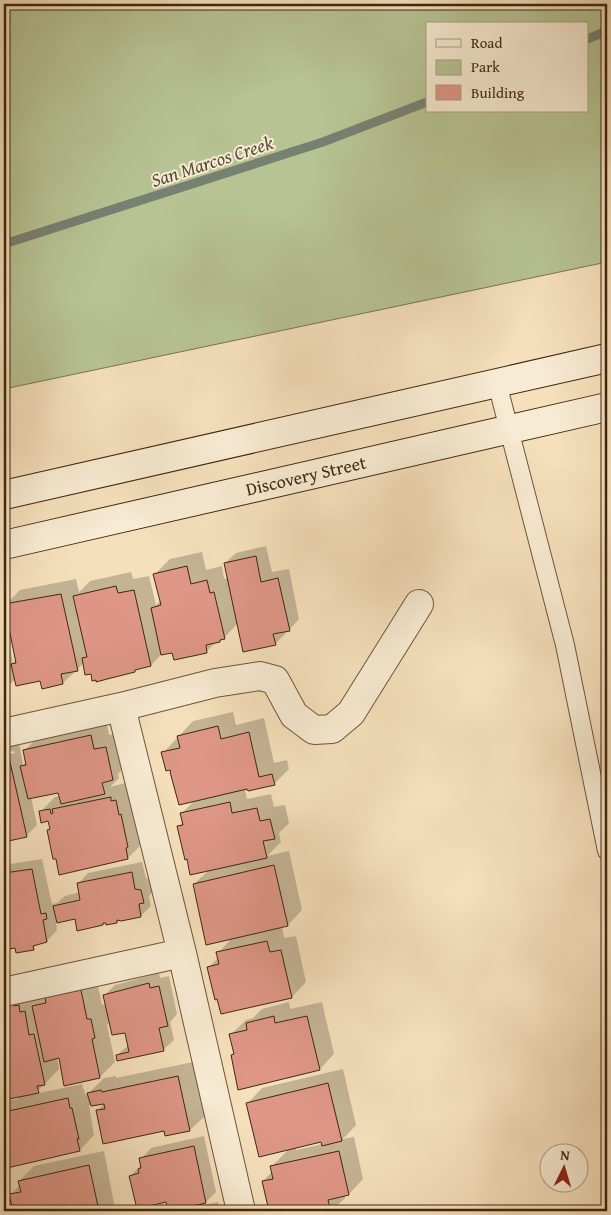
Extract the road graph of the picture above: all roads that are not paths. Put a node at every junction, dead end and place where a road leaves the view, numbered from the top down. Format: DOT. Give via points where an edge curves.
graph roads {
  1 [pos="607,358"];
  2 [pos="496,383"];
  3 [pos="607,407"];
  4 [pos="509,430"];
  5 [pos="4,495"];
  6 [pos="4,545"];
  7 [pos="419,604"];
  8 [pos="121,707"];
  9 [pos="4,733"];
  10 [pos="607,851"];
  11 [pos="182,953"];
  12 [pos="4,992"];
  13 [pos="241,1211"];
  1 -- 2 [label="main road"];
  2 -- 4 [label="lane"];
  2 -- 5 [label="main road"];
  3 -- 4 [label="main road, Discovery Street"];
  4 -- 6 [label="main road, Discovery Street"];
  4 -- 10 [label="lane" via="565,645"];
  7 -- 8 [label="main road" via="351,713 332,729 314,730 294,715 275,680 260,676"];
  8 -- 9 [label="main road"];
  8 -- 11 [label="main road"];
  11 -- 12 [label="main road"];
  11 -- 13 [label="main road"];
}
